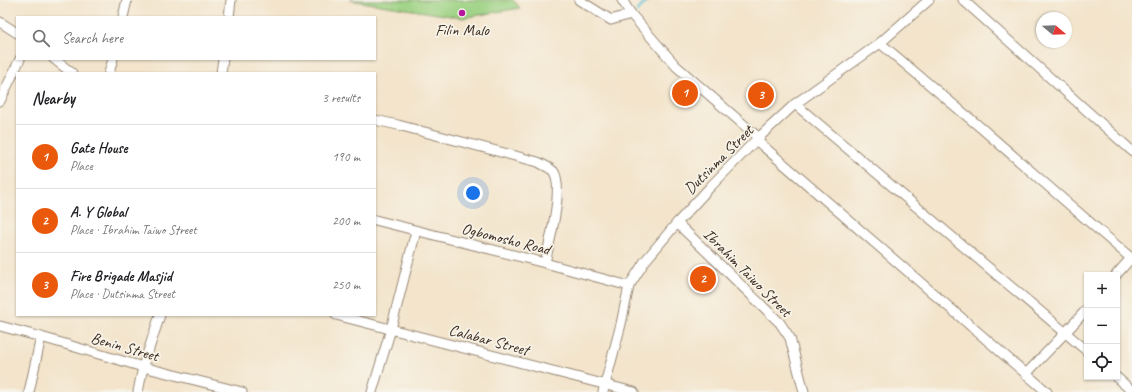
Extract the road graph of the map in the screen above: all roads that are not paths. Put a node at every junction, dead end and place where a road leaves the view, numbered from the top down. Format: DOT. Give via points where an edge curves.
graph roads {
  1 [pos="128,0"];
  2 [pos="231,0"];
  3 [pos="579,0"];
  4 [pos="622,0"];
  5 [pos="929,0"];
  6 [pos="964,0"];
  7 [pos="631,14"];
  8 [pos="123,16"];
  9 [pos="229,16"];
  10 [pos="0,22"];
  11 [pos="16,32"];
  12 [pos="880,42"];
  13 [pos="20,60"];
  14 [pos="55,60"];
  15 [pos="113,60"];
  16 [pos="222,60"];
  17 [pos="71,72"];
  18 [pos="109,72"];
  19 [pos="220,72"];
  20 [pos="0,102"];
  21 [pos="795,104"];
  22 [pos="376,120"];
  23 [pos="757,139"];
  24 [pos="1132,140"];
  25 [pos="1131,150"];
  26 [pos="376,220"];
  27 [pos="677,223"];
  28 [pos="416,231"];
  29 [pos="1132,258"];
  30 [pos="545,263"];
  31 [pos="1119,272"];
  32 [pos="629,286"];
  33 [pos="1084,312"];
  34 [pos="160,316"];
  35 [pos="340,316"];
  36 [pos="0,326"];
  37 [pos="391,329"];
  38 [pos="1066,332"];
  39 [pos="41,337"];
  40 [pos="1084,348"];
  41 [pos="143,367"];
  42 [pos="1026,374"];
  43 [pos="1119,380"];
  44 [pos="604,388"];
  45 [pos="1132,391"];
  46 [pos="29,392"];
  47 [pos="138,392"];
  48 [pos="242,392"];
  49 [pos="372,392"];
  50 [pos="634,392"];
  51 [pos="804,392"];
  52 [pos="1047,392"];
  1 -- 8 [label="street"];
  2 -- 9 [label="street"];
  3 -- 7 [label="street" via="611,20"];
  4 -- 7 [label="street"];
  5 -- 12 [label="street, Dutsinma Street"];
  6 -- 25 [label="street"];
  7 -- 23 [label="street" via="676,66"];
  10 -- 11 [label="street"];
  12 -- 21 [label="street, Dutsinma Street"];
  12 -- 29 [label="street"];
  13 -- 20 [label="street"];
  14 -- 17 [label="street"];
  15 -- 18 [label="street"];
  16 -- 19 [label="street"];
  21 -- 23 [label="street, Dutsinma Street"];
  21 -- 38 [label="street"];
  22 -- 30 [label="street" via="538,162 553,170 556,177 556,207"];
  23 -- 27 [label="street, Dutsinma Street"];
  23 -- 42 [label="street"];
  24 -- 25 [label="street"];
  26 -- 28 [label="street, Ogbomosho Road"];
  27 -- 32 [label="street, Dutsinma Street" via="645,261"];
  27 -- 51 [label="street, Ibrahim Taiwo Street" via="780,323 790,338"];
  28 -- 30 [label="street, Ogbomosho Road"];
  28 -- 37 [label="street"];
  29 -- 31 [label="street"];
  30 -- 32 [label="street, Ogbomosho Road"];
  32 -- 44 [label="street, Dutsinma Street"];
  33 -- 38 [label="street"];
  34 -- 41 [label="street"];
  35 -- 37 [label="street, Calabar Street"];
  36 -- 39 [label="street, Benin Street"];
  37 -- 44 [label="street, Calabar Street"];
  37 -- 49 [label="street"];
  38 -- 40 [label="street"];
  38 -- 42 [label="street"];
  39 -- 41 [label="street, Benin Street"];
  39 -- 46 [label="street"];
  41 -- 47 [label="street"];
  41 -- 48 [label="street, Benin Street"];
  42 -- 52 [label="street"];
  43 -- 45 [label="street"];
  44 -- 50 [label="street, Calabar Street"];
}
